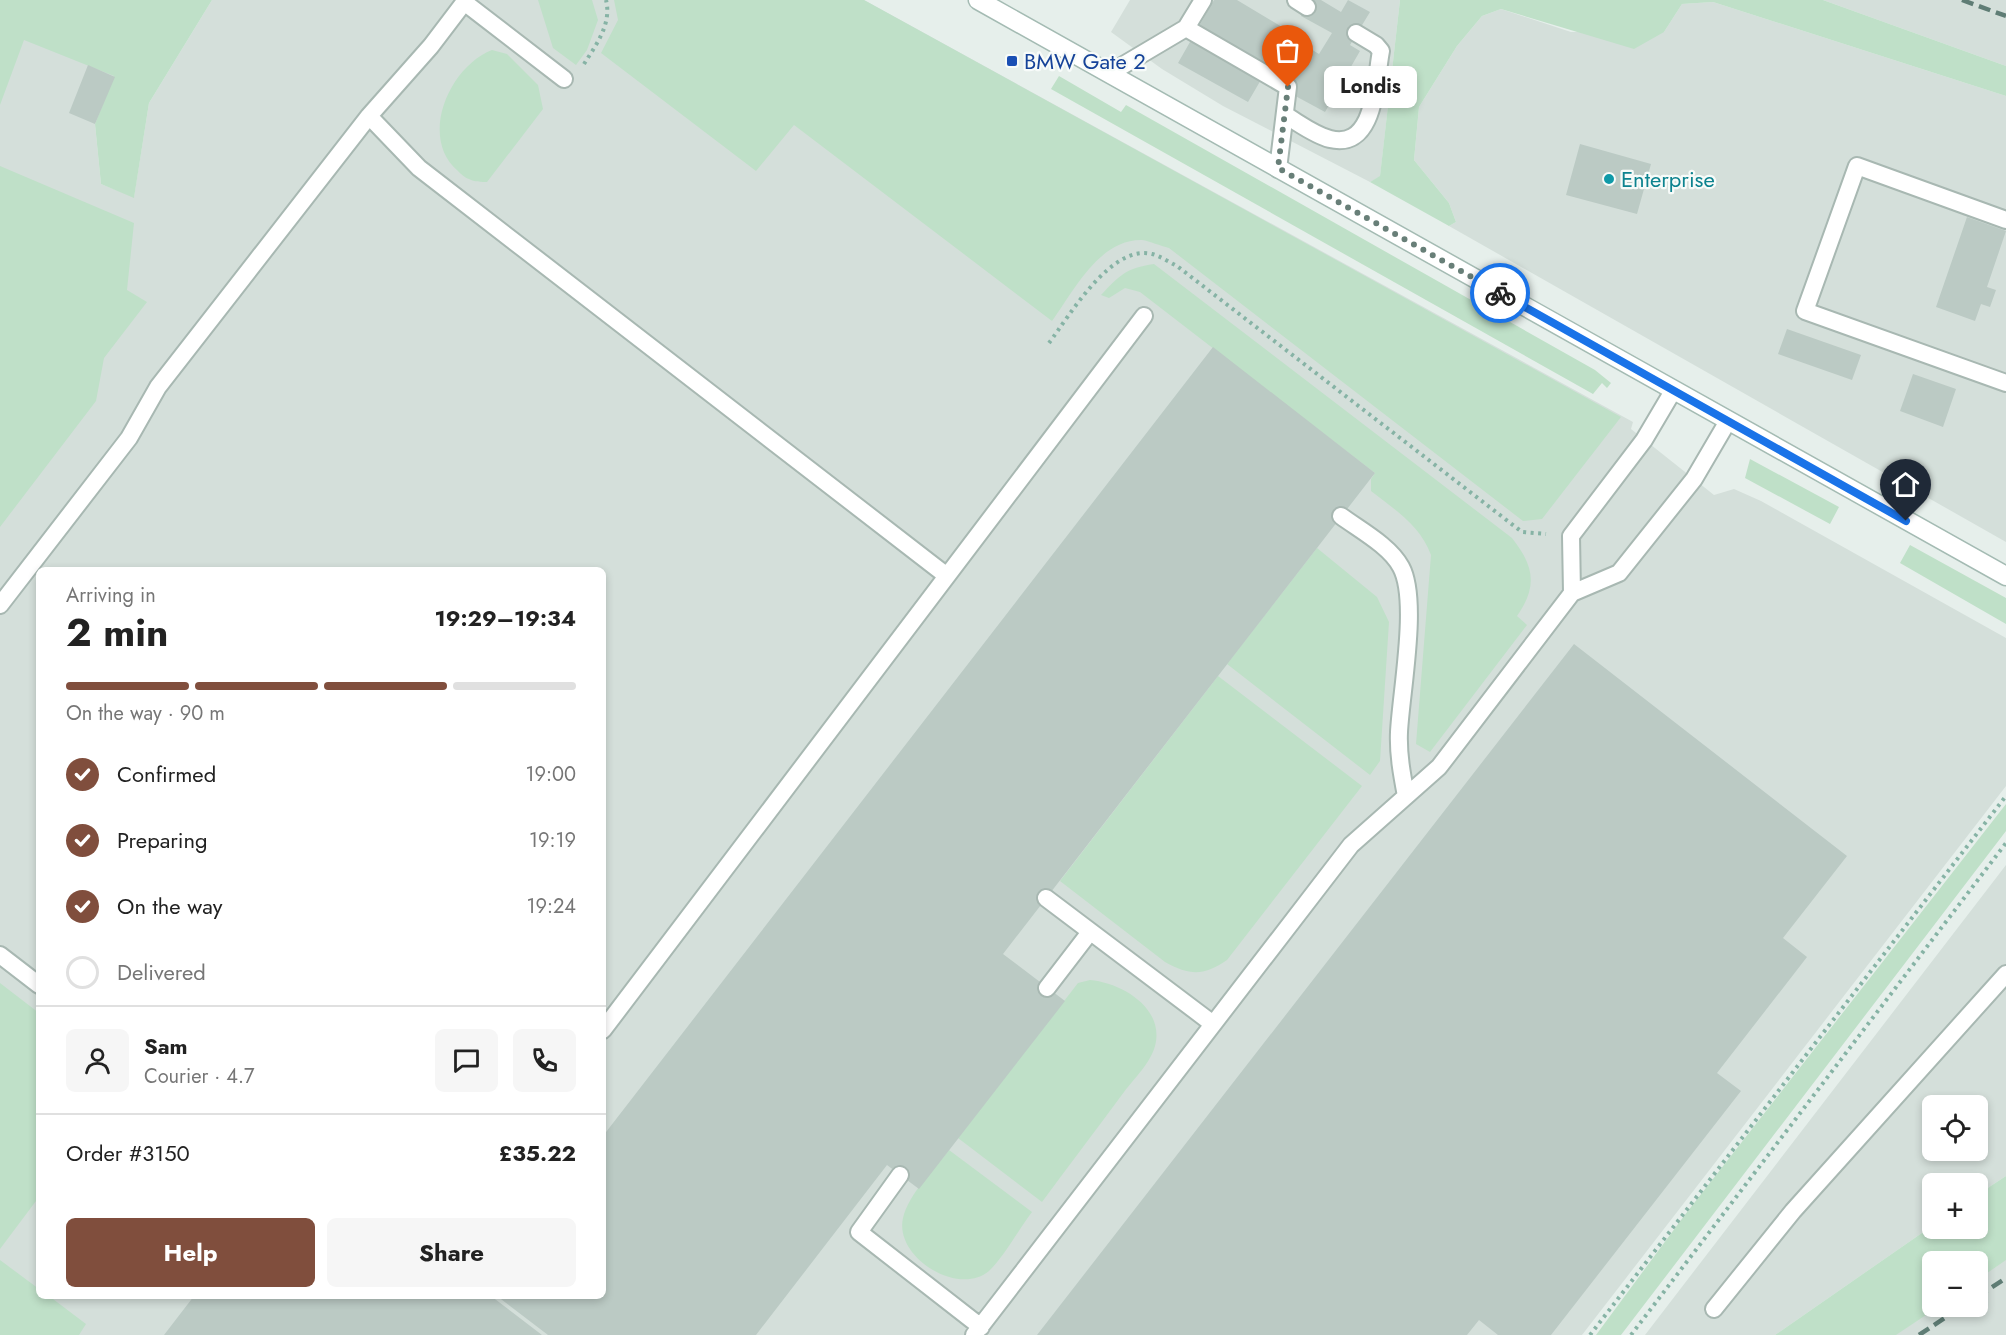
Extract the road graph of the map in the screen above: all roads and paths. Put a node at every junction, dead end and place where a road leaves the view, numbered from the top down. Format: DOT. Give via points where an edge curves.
graph roads {
  1 [pos="606,0"];
  2 [pos="978,0"];
  3 [pos="1203,0"];
  4 [pos="465,1"];
  5 [pos="1186,28"];
  6 [pos="1356,33"];
  7 [pos="582,68"];
  8 [pos="1110,73"];
  9 [pos="564,79"];
  10 [pos="1285,115"];
  11 [pos="369,116"];
  12 [pos="1278,168"];
  13 [pos="2006,220"];
  14 [pos="1144,316"];
  15 [pos="1049,343"];
  16 [pos="2006,383"];
  17 [pos="1674,391"];
  18 [pos="1728,421"];
  19 [pos="1341,516"];
  20 [pos="1571,536"];
  21 [pos="947,576"];
  22 [pos="2006,576"];
  23 [pos="1572,593"];
  24 [pos="0,605"];
  25 [pos="1406,796"];
  26 [pos="2006,796"];
  27 [pos="2006,843"];
  28 [pos="1046,898"];
  29 [pos="1090,933"];
  30 [pos="0,955"];
  31 [pos="2006,974"];
  32 [pos="36,983"];
  33 [pos="1047,988"];
  34 [pos="1213,1024"];
  35 [pos="606,1026"];
  36 [pos="900,1175"];
  37 [pos="1714,1309"];
  38 [pos="977,1331"];
  39 [pos="1590,1335"];
  40 [pos="1631,1335"];
  1 -- 7 [label="path" via="603,34"];
  2 -- 8 [label="main road"];
  3 -- 5 [label="lane"];
  4 -- 9 [label="lane"];
  4 -- 11 [label="lane"];
  5 -- 8 [label="lane"];
  5 -- 10 [label="lane" via="1288,87"];
  6 -- 10 [label="lane" via="1381,51 1368,121 1361,132 1344,140 1330,139"];
  8 -- 12 [label="main road"];
  10 -- 12 [label="lane"];
  11 -- 21 [label="lane" via="419,168"];
  11 -- 24 [label="lane" via="158,387 129,438"];
  12 -- 17 [label="main road"];
  13 -- 16 [label="lane" via="1857,166 1805,312"];
  14 -- 21 [label="lane"];
  15 -- 20 [label="path" via="1103,272 1127,256 1152,253 1177,266 1522,532"];
  17 -- 18 [label="main road"];
  17 -- 20 [label="lane" via="1644,440"];
  18 -- 22 [label="main road"];
  18 -- 23 [label="lane" via="1694,478 1619,573"];
  19 -- 25 [label="lane" via="1386,550 1401,567 1409,598 1399,733"];
  20 -- 23 [label="lane"];
  21 -- 35 [label="lane"];
  23 -- 25 [label="lane" via="1439,767"];
  25 -- 34 [label="lane" via="1351,844"];
  26 -- 39 [label="path"];
  27 -- 40 [label="path"];
  28 -- 29 [label="lane"];
  29 -- 33 [label="lane"];
  29 -- 34 [label="lane"];
  30 -- 32 [label="lane"];
  31 -- 37 [label="lane" via="1793,1211"];
  34 -- 38 [label="lane"];
  36 -- 38 [label="lane" via="859,1232"];
}
